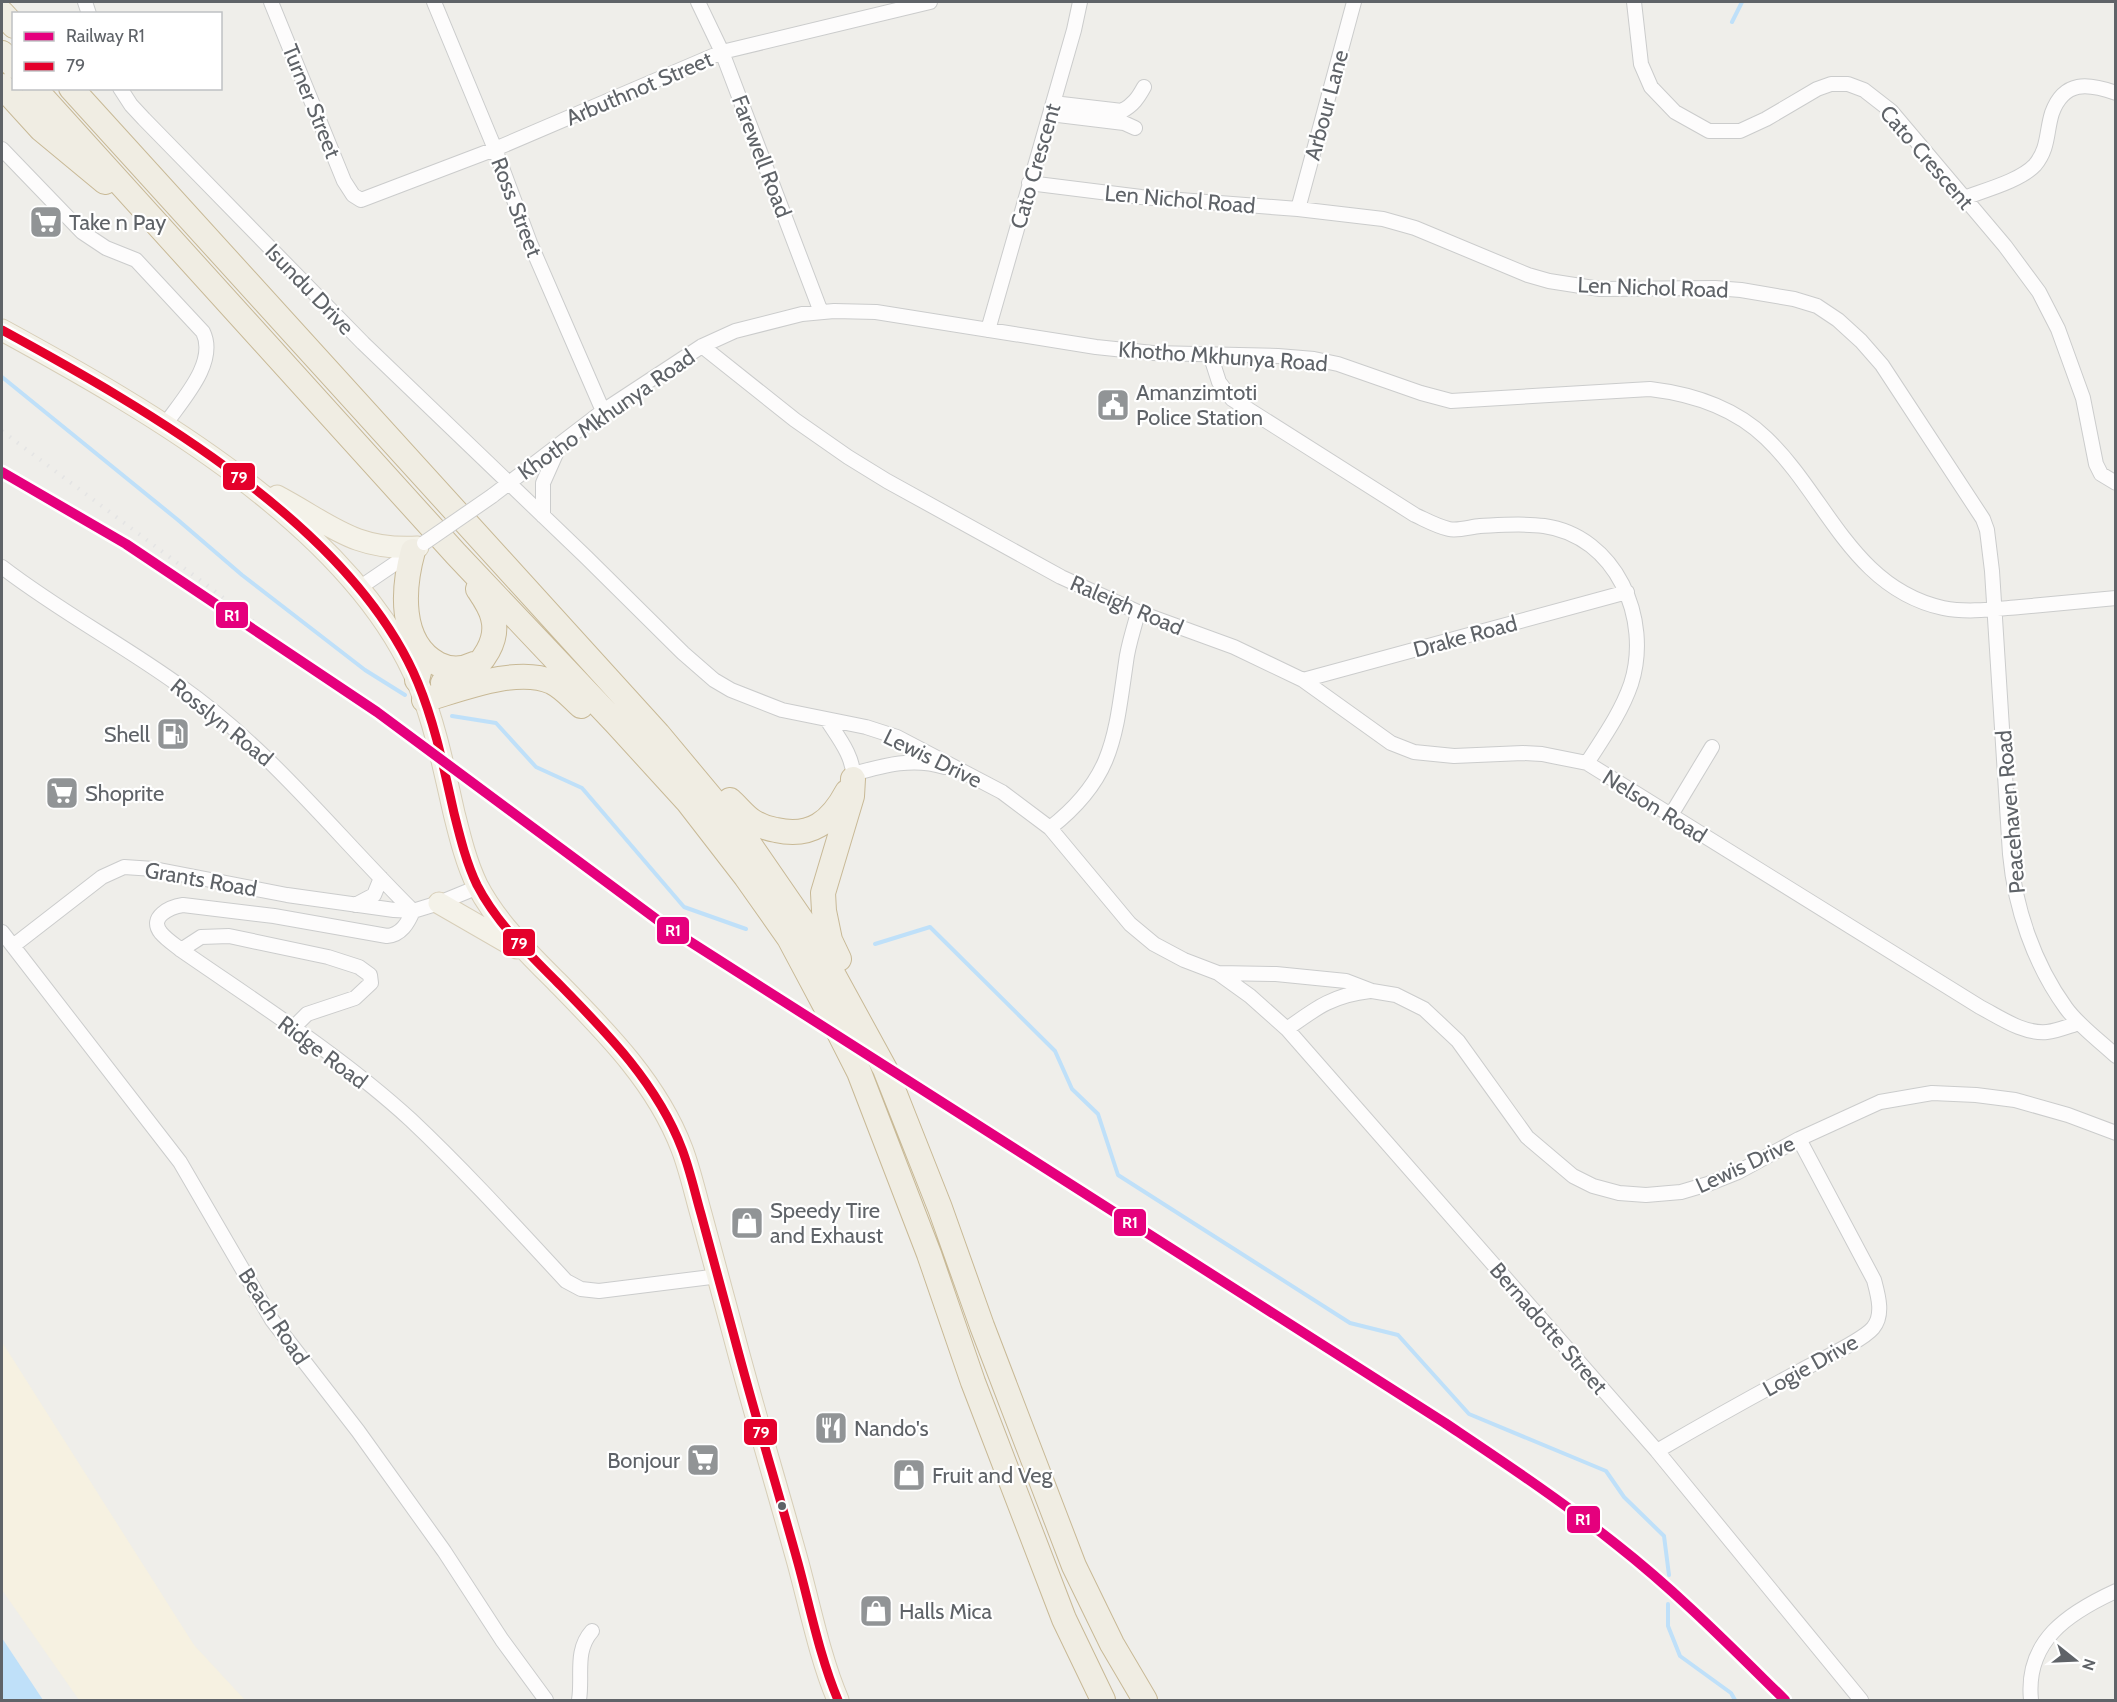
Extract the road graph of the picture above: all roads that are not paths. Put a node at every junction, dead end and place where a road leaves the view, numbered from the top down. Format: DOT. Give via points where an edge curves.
graph roads {
  1 [pos="271,2"];
  2 [pos="434,2"];
  3 [pos="698,2"];
  4 [pos="930,2"];
  5 [pos="1080,2"];
  6 [pos="1354,2"];
  7 [pos="1634,2"];
  8 [pos="2,12"];
  9 [pos="12,24"];
  10 [pos="722,52"];
  11 [pos="2,86"];
  12 [pos="1144,87"];
  13 [pos="36,90"];
  14 [pos="73,90"];
  15 [pos="121,90"];
  16 [pos="2115,93"];
  17 [pos="1051,108"];
  18 [pos="1135,128"];
  19 [pos="2,149"];
  20 [pos="495,149"];
  21 [pos="1029,183"];
  22 [pos="357,198"];
  23 [pos="1964,198"];
  24 [pos="136,199"];
  25 [pos="1298,209"];
  26 [pos="821,312"];
  27 [pos="2,330"];
  28 [pos="988,330"];
  29 [pos="702,346"];
  30 [pos="1210,354"];
  31 [pos="603,411"];
  32 [pos="164,426"];
  33 [pos="562,442"];
  34 [pos="242,478"];
  35 [pos="508,483"];
  36 [pos="2115,483"];
  37 [pos="543,516"];
  38 [pos="418,547"];
  39 [pos="456,554"];
  40 [pos="2,567"];
  41 [pos="359,588"];
  42 [pos="1627,592"];
  43 [pos="2115,598"];
  44 [pos="1994,609"];
  45 [pos="1138,612"];
  46 [pos="417,646"];
  47 [pos="478,662"];
  48 [pos="1304,680"];
  49 [pos="423,697"];
  50 [pos="827,720"];
  51 [pos="658,734"];
  52 [pos="1712,747"];
  53 [pos="1587,763"];
  54 [pos="972,775"];
  55 [pos="853,777"];
  56 [pos="1671,815"];
  57 [pos="1050,828"];
  58 [pos="726,849"];
  59 [pos="381,878"];
  60 [pos="478,887"];
  61 [pos="439,903"];
  62 [pos="356,905"];
  63 [pos="413,911"];
  64 [pos="2,932"];
  65 [pos="13,946"];
  66 [pos="181,950"];
  67 [pos="532,958"];
  68 [pos="1218,973"];
  69 [pos="1372,991"];
  70 [pos="2079,1023"];
  71 [pos="293,1028"];
  72 [pos="1287,1029"];
  73 [pos="2115,1056"];
  74 [pos="885,1069"];
  75 [pos="2115,1133"];
  76 [pos="1798,1139"];
  77 [pos="719,1276"];
  78 [pos="1657,1451"];
  79 [pos="2115,1591"];
  80 [pos="592,1631"];
  81 [pos="546,1701"];
  82 [pos="579,1701"];
  83 [pos="838,1701"];
  84 [pos="1103,1701"];
  85 [pos="1145,1701"];
  86 [pos="1861,1701"];
  87 [pos="2031,1701"];
  1 -- 22 [label="street, Turner Street" via="344,181"];
  2 -- 20 [label="street, Ross Street"];
  3 -- 10 [label="street, Farewell Road"];
  4 -- 10 [label="street, Arbuthnot Street"];
  5 -- 17 [label="street, Cato Crescent"];
  6 -- 25 [label="street, Arbour Lane"];
  7 -- 23 [label="street, Cato Crescent" via="1641,64 1651,87 1675,112 1709,131 1740,131 1816,89 1848,84 1891,111"];
  8 -- 9 [label="highway"];
  10 -- 20 [label="street, Arbuthnot Street"];
  10 -- 26 [label="street, Farewell Road"];
  11 -- 24 [label="highway" via="68,154 109,186"];
  12 -- 17 [label="street" via="1131,106 1122,111"];
  13 -- 24 [label="highway"];
  14 -- 51 [label="highway"];
  15 -- 35 [label="street, Isundu Drive" via="131,105 363,344"];
  16 -- 23 [label="street" via="2082,85 2070,90 2060,98 2052,114 2047,145 2036,164 2025,174"];
  17 -- 18 [label="street"];
  17 -- 21 [label="street, Cato Crescent"];
  19 -- 32 [label="street" via="82,232 106,248 136,260 203,332 207,343 205,361"];
  20 -- 22 [label="street, Arbuthnot Street" via="378,195"];
  20 -- 31 [label="street, Ross Street"];
  21 -- 25 [label="street, Len Nichol Road"];
  21 -- 28 [label="street, Cato Crescent"];
  23 -- 36 [label="street, Cato Crescent" via="2039,292 2058,329 2083,398 2097,464 2101,474"];
  24 -- 39 [label="highway"];
  25 -- 44 [label="street, Len Nichol Road" via="1404,225 1549,281 1600,289 1741,290 1817,306 1838,320 1882,365 1983,519"];
  26 -- 28 [label="street, Khotho Mkhunya Road" via="876,312"];
  26 -- 29 [label="street, Khotho Mkhunya Road" via="735,331"];
  27 -- 32 [label="main road"];
  28 -- 30 [label="street, Khotho Mkhunya Road" via="1153,353"];
  29 -- 31 [label="street, Khotho Mkhunya Road"];
  29 -- 45 [label="street, Raleigh Road" via="795,420 877,475 1061,577"];
  30 -- 42 [label="street, Nelson Road" via="1219,382 1232,399 1415,514 1451,529 1526,524 1558,529 1607,558"];
  30 -- 44 [label="street, Khotho Mkhunya Road" via="1314,359 1451,400 1650,389 1695,397 1742,419 1766,438 1854,552 1889,585 1942,608"];
  31 -- 33 [label="street, Khotho Mkhunya Road"];
  32 -- 34 [label="main road"];
  33 -- 35 [label="street, Khotho Mkhunya Road"];
  33 -- 37 [label="street" via="543,483"];
  34 -- 38 [label="main road" via="358,541 393,548"];
  34 -- 41 [label="main road"];
  35 -- 37 [label="street, Lewis Drive"];
  35 -- 38 [label="street, Khotho Mkhunya Road, bridge"];
  37 -- 50 [label="street, Lewis Drive" via="714,680 766,705"];
  38 -- 41 [label="street, Khotho Mkhunya Road"];
  38 -- 46 [label="highway" via="407,577 406,606"];
  39 -- 47 [label="highway" via="494,619 493,641"];
  39 -- 58 [label="highway" via="616,723"];
  40 -- 59 [label="street, Rosslyn Road" via="181,686 287,777"];
  41 -- 49 [label="main road" via="397,639"];
  42 -- 48 [label="street, Drake Road"];
  42 -- 53 [label="street, Nelson Road" via="1637,636 1637,660 1615,721"];
  43 -- 44 [label="street, Khotho Mkhunya Road"];
  44 -- 70 [label="street, Peacehaven Road" via="2016,899 2050,982"];
  45 -- 48 [label="street, Raleigh Road" via="1234,647"];
  45 -- 57 [label="street" via="1114,738 1102,770 1070,813"];
  46 -- 47 [label="highway" via="445,667 462,668"];
  46 -- 49 [label="highway"];
  47 -- 49 [label="highway" via="462,676"];
  48 -- 53 [label="street, Raleigh Road" via="1391,743 1413,752 1454,756 1542,754"];
  49 -- 58 [label="highway" via="506,678 552,682 566,691"];
  49 -- 60 [label="main road" via="463,849"];
  50 -- 54 [label="street, Lewis Drive" via="897,737"];
  50 -- 55 [label="street" via="845,748"];
  51 -- 55 [label="highway" via="754,822 777,831 797,834 825,822"];
  51 -- 74 [label="highway" via="748,842 810,932"];
  52 -- 56 [label="street"];
  53 -- 56 [label="street, Nelson Road"];
  54 -- 55 [label="street" via="937,764 899,762"];
  54 -- 57 [label="street, Lewis Drive"];
  55 -- 74 [label="highway" via="852,796 823,893 824,911 830,940"];
  56 -- 70 [label="street, Nelson Road" via="2016,1026 2030,1032 2048,1032"];
  57 -- 68 [label="street, Lewis Drive" via="1130,924 1154,944"];
  58 -- 84 [label="highway" via="789,938 859,1072 1064,1619"];
  59 -- 62 [label="street" via="374,895"];
  59 -- 63 [label="street, Rosslyn Road"];
  60 -- 61 [label="street"];
  60 -- 67 [label="main road"];
  61 -- 63 [label="street"];
  61 -- 67 [label="main road"];
  62 -- 63 [label="street, Grants Road"];
  62 -- 65 [label="street, Grants Road" via="124,867 102,876"];
  63 -- 66 [label="street, Ridge Road" via="401,930 387,936 183,905 167,910 158,922 162,934"];
  64 -- 65 [label="street, Beach Road"];
  65 -- 81 [label="street, Beach Road" via="180,1162 272,1320 358,1431"];
  66 -- 71 [label="street, Ridge Road"];
  66 -- 71 [label="street" via="201,937 229,936 328,957 359,967 369,975 370,984 355,998 312,1011"];
  67 -- 77 [label="main road" via="611,1038 661,1104 682,1149"];
  68 -- 69 [label="street, Lewis Drive" via="1346,981"];
  68 -- 72 [label="street, Bernadotte Street"];
  69 -- 72 [label="street, Lewis Drive" via="1331,1000"];
  69 -- 76 [label="street, Lewis Drive" via="1396,995 1424,1009 1458,1041 1527,1137 1573,1176 1593,1186 1646,1195 1681,1192 1738,1172"];
  70 -- 73 [label="street, Peacehaven Road"];
  71 -- 77 [label="street, Ridge Road" via="410,1119 566,1281 581,1289 599,1291"];
  72 -- 78 [label="street, Bernadotte Street"];
  74 -- 85 [label="highway" via="1074,1566"];
  75 -- 76 [label="street, Lewis Drive" via="2068,1114 2015,1101 1932,1093 1880,1102"];
  76 -- 78 [label="street, Logie Drive" via="1874,1280 1879,1297 1878,1318 1872,1330 1844,1348"];
  77 -- 83 [label="main road"];
  78 -- 86 [label="street, Bernadotte Street"];
  79 -- 87 [label="street" via="2065,1619 2048,1637 2034,1663 2029,1687"];
  80 -- 82 [label="street" via="580,1652"];
}
